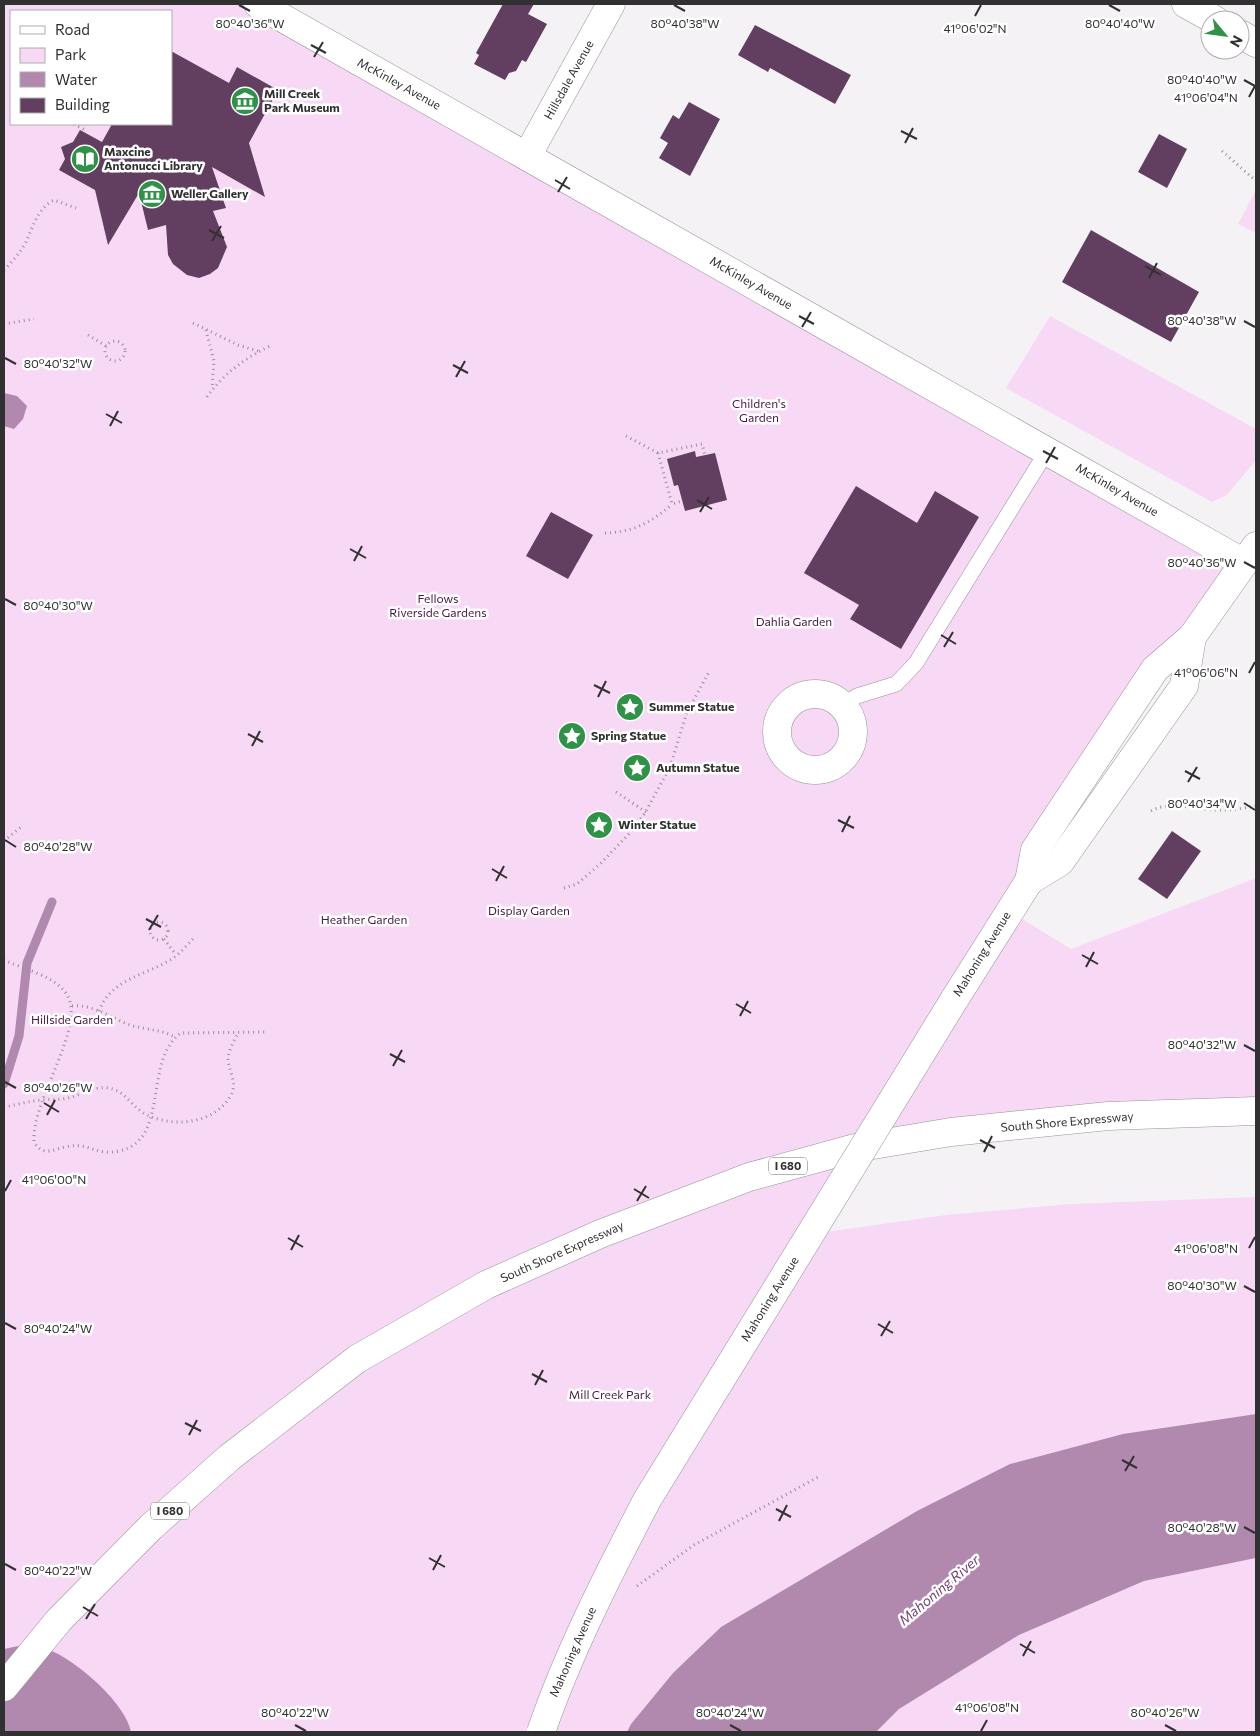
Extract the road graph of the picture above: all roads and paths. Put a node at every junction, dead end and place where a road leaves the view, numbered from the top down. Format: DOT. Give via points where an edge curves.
graph roads {
  1 [pos="258,4"];
  2 [pos="611,4"];
  3 [pos="1186,4"];
  4 [pos="1200,12"];
  5 [pos="76,125"];
  6 [pos="87,131"];
  7 [pos="1222,151"];
  8 [pos="527,156"];
  9 [pos="1256,181"];
  10 [pos="76,208"];
  11 [pos="4,270"];
  12 [pos="34,319"];
  13 [pos="193,323"];
  14 [pos="4,324"];
  15 [pos="205,330"];
  16 [pos="88,335"];
  17 [pos="106,346"];
  18 [pos="272,346"];
  19 [pos="259,352"];
  20 [pos="212,390"];
  21 [pos="206,397"];
  22 [pos="626,436"];
  23 [pos="1047,451"];
  24 [pos="658,453"];
  25 [pos="705,455"];
  26 [pos="682,501"];
  27 [pos="672,504"];
  28 [pos="605,533"];
  29 [pos="1250,555"];
  30 [pos="709,672"];
  31 [pos="842,706"];
  32 [pos="616,792"];
  33 [pos="1256,806"];
  34 [pos="1151,811"];
  35 [pos="646,812"];
  36 [pos="21,827"];
  37 [pos="4,841"];
  38 [pos="564,888"];
  39 [pos="164,939"];
  40 [pos="193,939"];
  41 [pos="176,955"];
  42 [pos="4,960"];
  43 [pos="72,1006"];
  44 [pos="99,1011"];
  45 [pos="268,1032"];
  46 [pos="238,1033"];
  47 [pos="175,1037"];
  48 [pos="42,1099"];
  49 [pos="4,1107"];
  50 [pos="1256,1111"];
  51 [pos="152,1116"];
  52 [pos="820,1476"];
  53 [pos="631,1592"];
  54 [pos="4,1687"];
  55 [pos="541,1732"];
  1 -- 8 [label="main road, McKinley Avenue"];
  2 -- 8 [label="main road, Hillsdale Avenue"];
  3 -- 4 [label="main road"];
  5 -- 6 [label="path"];
  7 -- 9 [label="path"];
  8 -- 23 [label="main road, McKinley Avenue"];
  10 -- 11 [label="path" via="54,200 48,203 17,256"];
  12 -- 14 [label="path"];
  13 -- 15 [label="path"];
  15 -- 19 [label="path"];
  15 -- 20 [label="path" via="214,361"];
  16 -- 17 [label="path"];
  17 -- 17 [label="path" via="114,340 120,342 124,354 117,360 111,360 106,356"];
  18 -- 19 [label="path"];
  19 -- 20 [label="path" via="238,363"];
  20 -- 21 [label="path"];
  22 -- 24 [label="path"];
  23 -- 29 [label="main road, McKinley Avenue"];
  23 -- 31 [label="lane" via="916,662 896,684 857,696"];
  24 -- 25 [label="path" via="702,444"];
  24 -- 27 [label="path"];
  26 -- 27 [label="path"];
  27 -- 28 [label="path" via="642,526 626,532"];
  29 -- 55 [label="main road, Mahoning Avenue, bridge" via="1192,637 1155,669 1034,850 1029,881 647,1500 592,1610"];
  30 -- 35 [label="path" via="687,712 670,767"];
  32 -- 35 [label="path"];
  33 -- 34 [label="path" via="1220,810 1160,806"];
  35 -- 38 [label="path" via="600,864 577,884"];
  36 -- 37 [label="path"];
  39 -- 39 [label="path" via="168,929 162,922 151,926 151,935 157,941"];
  39 -- 41 [label="path"];
  40 -- 41 [label="path"];
  41 -- 44 [label="path" via="114,988"];
  42 -- 43 [label="path" via="65,991"];
  43 -- 44 [label="path"];
  43 -- 48 [label="path" via="70,1030"];
  44 -- 47 [label="path" via="130,1025 164,1031"];
  45 -- 46 [label="path"];
  46 -- 47 [label="path" via="191,1031"];
  46 -- 51 [label="path" via="228,1058 234,1086 220,1109 200,1120 171,1121"];
  47 -- 51 [label="path" via="162,1061"];
  48 -- 49 [label="path"];
  48 -- 51 [label="path" via="68,1098 95,1088 116,1089 142,1112"];
  48 -- 51 [label="path" via="34,1134 38,1148 44,1152 77,1145 106,1153 132,1147 142,1138"];
  50 -- 54 [label="main road, South Shore Expressway / I 680" via="1108,1116 951,1132 845,1150 749,1177 600,1234 486,1285 357,1359 230,1457 152,1527 59,1620"];
  52 -- 53 [label="path" via="694,1545"];
}
